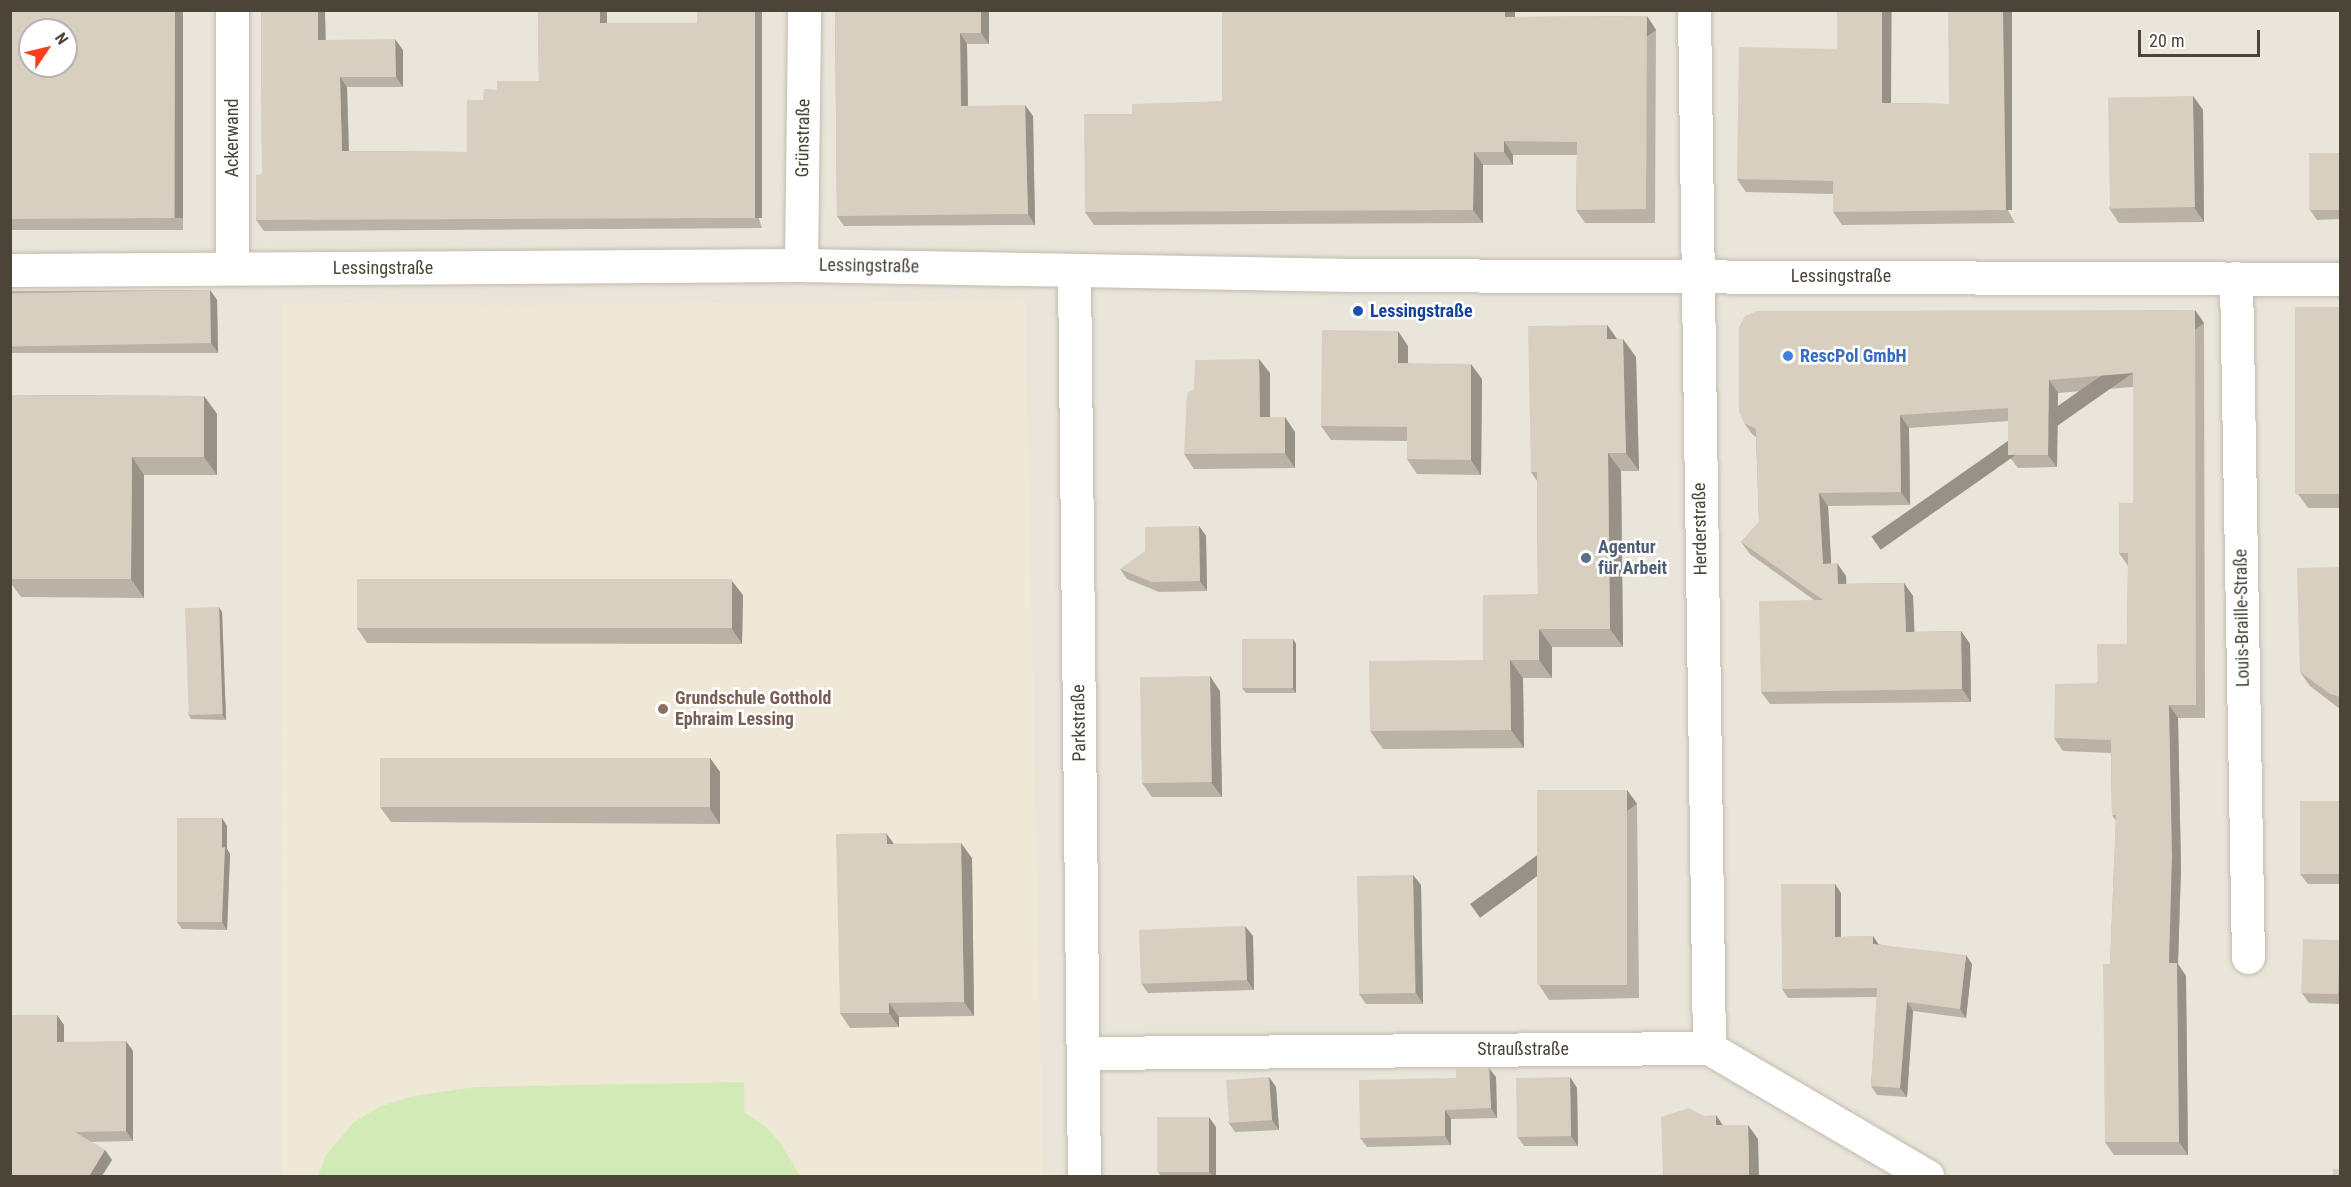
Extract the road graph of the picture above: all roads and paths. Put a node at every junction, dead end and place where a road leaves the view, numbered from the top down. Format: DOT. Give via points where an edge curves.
graph roads {
  1 [pos="232,10"];
  2 [pos="804,10"];
  3 [pos="1695,10"];
  4 [pos="801,265"];
  5 [pos="232,266"];
  6 [pos="10,270"];
  7 [pos="1074,270"];
  8 [pos="1695,275"];
  9 [pos="2236,278"];
  10 [pos="2340,279"];
  11 [pos="2248,957"];
  12 [pos="1709,1048"];
  13 [pos="1083,1053"];
  14 [pos="1084,1176"];
  15 [pos="1927,1176"];
  1 -- 5 [label="street, Ackerwand"];
  2 -- 4 [label="street, Grünstraße"];
  3 -- 8 [label="street, Herderstraße"];
  4 -- 5 [label="street, Lessingstraße"];
  4 -- 7 [label="street, Lessingstraße"];
  5 -- 6 [label="street, Lessingstraße"];
  7 -- 8 [label="street, Lessingstraße"];
  7 -- 13 [label="street, Parkstraße"];
  8 -- 9 [label="street, Lessingstraße"];
  8 -- 12 [label="street, Herderstraße"];
  9 -- 10 [label="street, Lessingstraße"];
  9 -- 11 [label="street, Louis-Braille-Straße"];
  12 -- 13 [label="street, Straußstraße"];
  12 -- 15 [label="street"];
  13 -- 14 [label="street, Parkstraße"];
}
